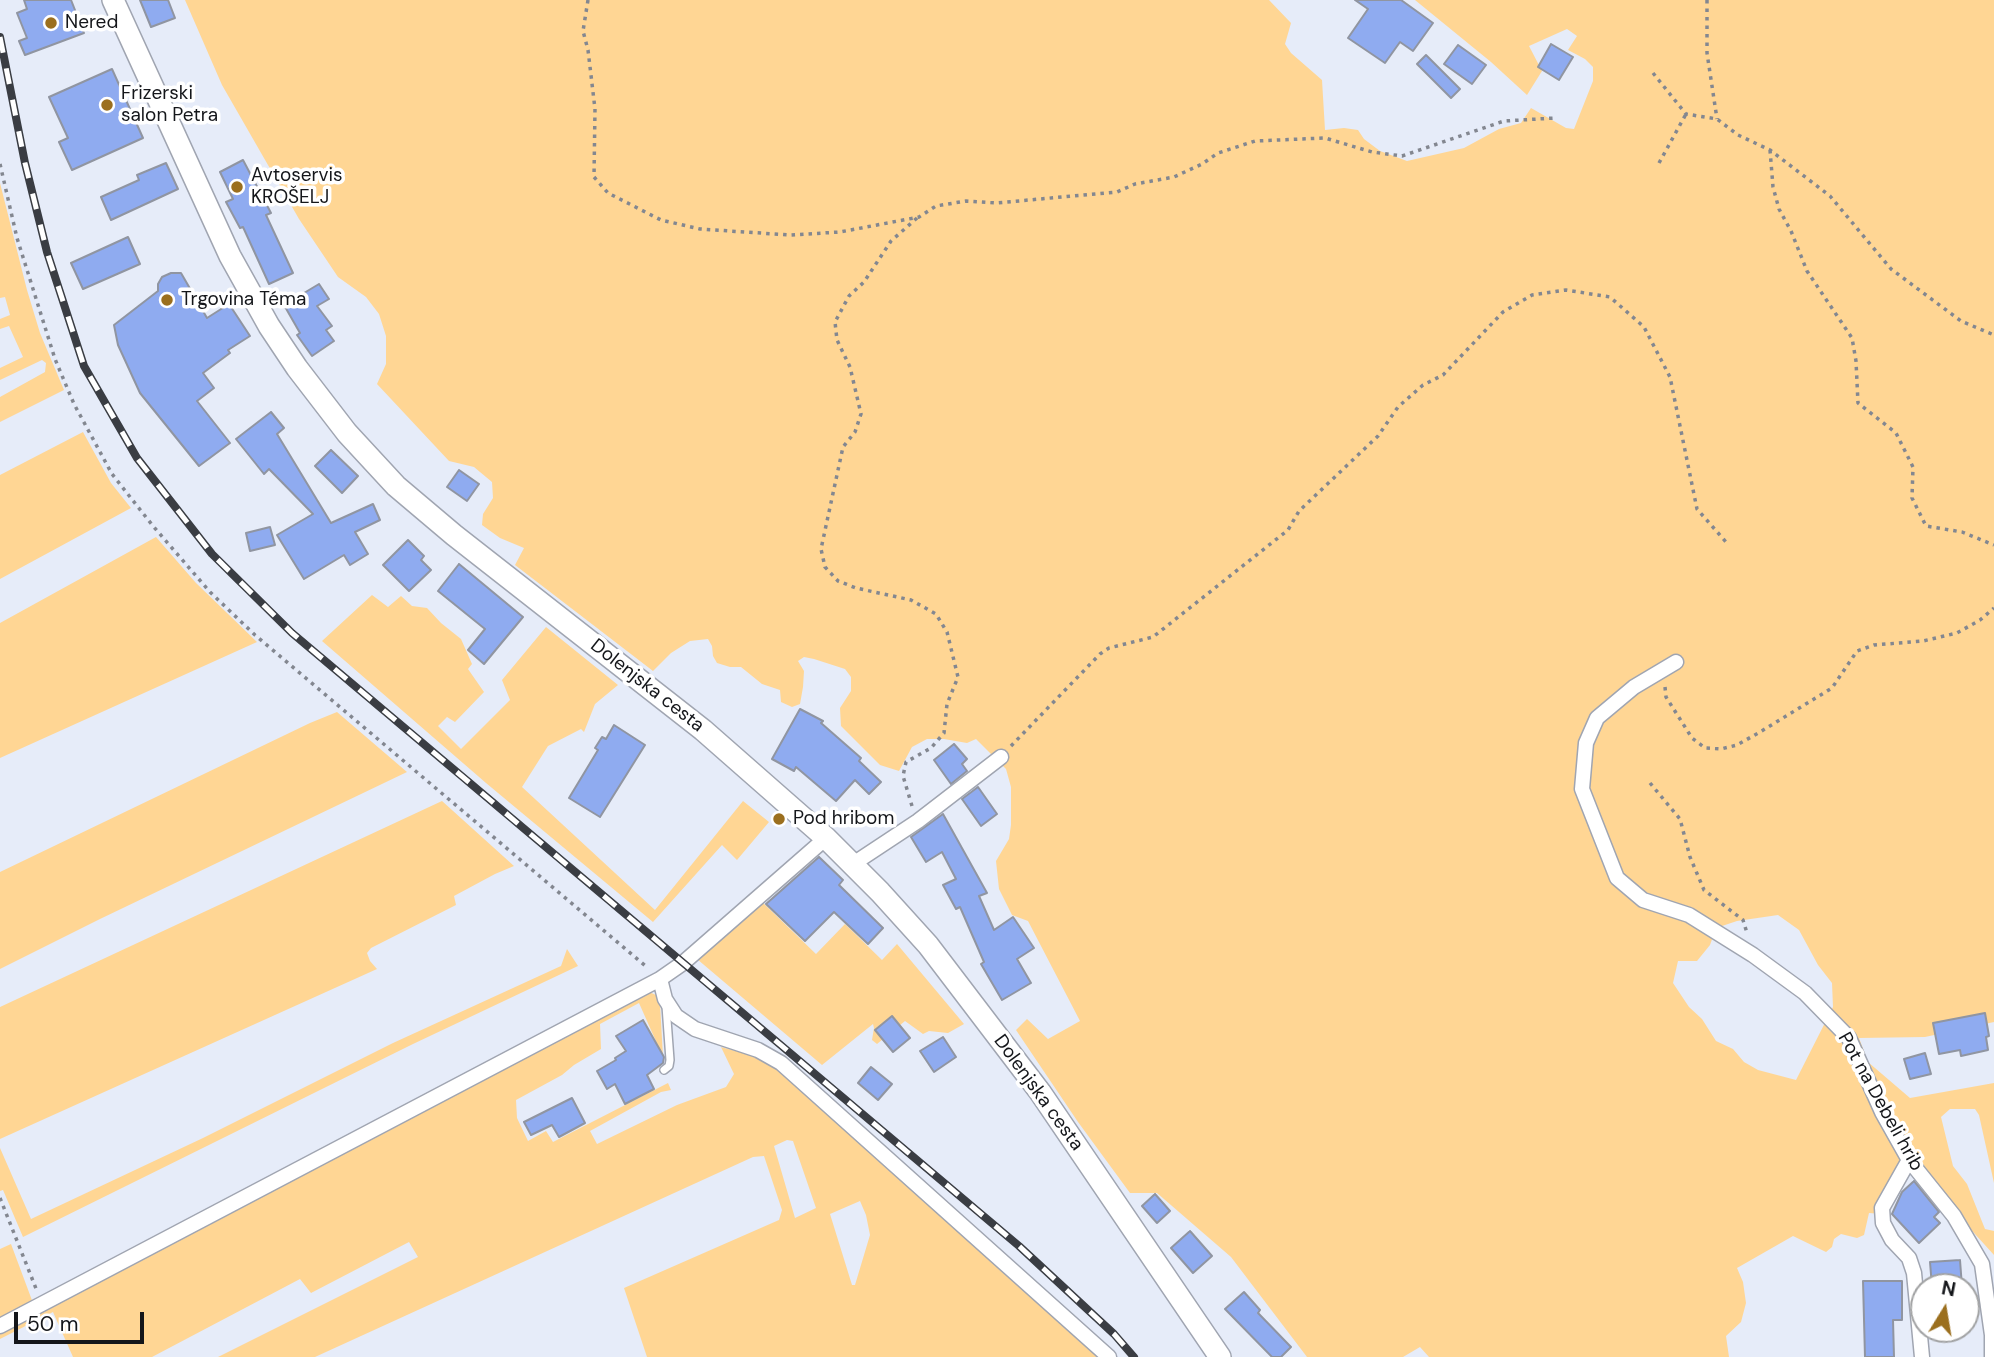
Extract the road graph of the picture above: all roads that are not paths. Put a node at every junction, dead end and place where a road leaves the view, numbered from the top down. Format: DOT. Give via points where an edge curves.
graph roads {
  1 [pos="113,0"];
  2 [pos="1676,662"];
  3 [pos="1001,757"];
  4 [pos="827,838"];
  5 [pos="853,864"];
  6 [pos="660,979"];
  7 [pos="665,999"];
  8 [pos="664,1070"];
  9 [pos="1909,1160"];
  10 [pos="0,1326"];
  11 [pos="1109,1357"];
  12 [pos="1220,1357"];
  13 [pos="1922,1357"];
  14 [pos="1992,1357"];
  1 -- 4 [label="main road, Dolenjska cesta" via="230,256 276,336 347,433 396,486 703,730"];
  2 -- 9 [label="street, Pot na Debeli hrib" via="1634,687 1597,718 1586,743 1581,789 1617,878 1643,900 1689,915 1805,993 1849,1038"];
  3 -- 5 [label="street"];
  4 -- 5 [label="main road, Dolenjska cesta"];
  4 -- 6 [label="street"];
  5 -- 12 [label="main road, Dolenjska cesta" via="928,945 1040,1092"];
  6 -- 7 [label="street"];
  6 -- 10 [label="street"];
  7 -- 8 [label="lane" via="670,1060"];
  7 -- 11 [label="street" via="676,1016 695,1029 758,1050 781,1063"];
  9 -- 13 [label="street" via="1882,1208 1883,1223 1909,1258 1914,1273"];
  9 -- 14 [label="street, Pot na Debeli hrib" via="1954,1216 1982,1264"];
}
